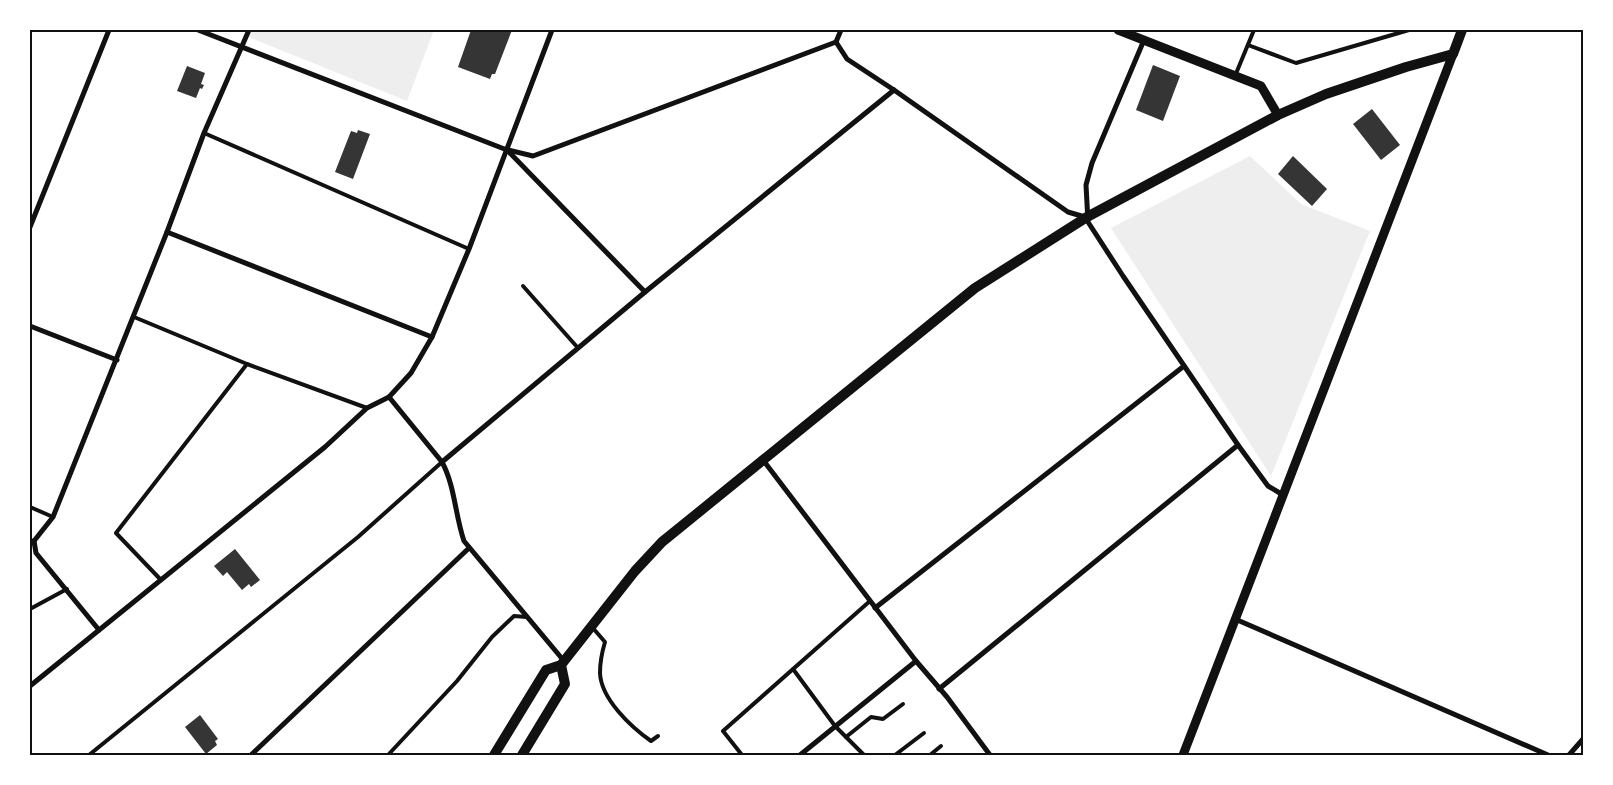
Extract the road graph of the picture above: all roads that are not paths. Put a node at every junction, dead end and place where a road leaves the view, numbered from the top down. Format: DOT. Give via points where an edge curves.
graph roads {
  1 [pos="109,30"];
  2 [pos="198,30"];
  3 [pos="248,30"];
  4 [pos="552,30"];
  5 [pos="841,30"];
  6 [pos="1118,30"];
  7 [pos="1254,30"];
  8 [pos="1409,30"];
  9 [pos="1462,30"];
  10 [pos="1144,40"];
  11 [pos="836,42"];
  12 [pos="1248,45"];
  13 [pos="241,47"];
  14 [pos="1453,54"];
  15 [pos="1235,76"];
  16 [pos="894,90"];
  17 [pos="1278,116"];
  18 [pos="204,133"];
  19 [pos="507,150"];
  20 [pos="1087,217"];
  21 [pos="30,227"];
  22 [pos="167,232"];
  23 [pos="469,249"];
  24 [pos="523,286"];
  25 [pos="645,292"];
  26 [pos="134,317"];
  27 [pos="30,326"];
  28 [pos="432,337"];
  29 [pos="578,348"];
  30 [pos="117,360"];
  31 [pos="247,364"];
  32 [pos="1184,366"];
  33 [pos="389,397"];
  34 [pos="366,408"];
  35 [pos="1238,445"];
  36 [pos="762,460"];
  37 [pos="442,462"];
  38 [pos="1283,495"];
  39 [pos="30,507"];
  40 [pos="53,517"];
  41 [pos="32,541"];
  42 [pos="469,548"];
  43 [pos="162,580"];
  44 [pos="67,589"];
  45 [pos="870,601"];
  46 [pos="875,608"];
  47 [pos="30,609"];
  48 [pos="527,617"];
  49 [pos="1235,619"];
  50 [pos="592,627"];
  51 [pos="99,630"];
  52 [pos="916,661"];
  53 [pos="563,663"];
  54 [pos="792,669"];
  55 [pos="30,686"];
  56 [pos="940,689"];
  57 [pos="903,704"];
  58 [pos="835,726"];
  59 [pos="924,733"];
  60 [pos="658,736"];
  61 [pos="846,737"];
  62 [pos="1583,738"];
  63 [pos="942,746"];
  64 [pos="89,755"];
  65 [pos="251,755"];
  66 [pos="388,755"];
  67 [pos="494,755"];
  68 [pos="522,755"];
  69 [pos="742,755"];
  70 [pos="800,755"];
  71 [pos="864,755"];
  72 [pos="895,755"];
  73 [pos="930,755"];
  74 [pos="990,755"];
  75 [pos="1183,755"];
  76 [pos="1548,755"];
  77 [pos="1569,755"];
  1 -- 21 [label="street"];
  2 -- 13 [label="street"];
  3 -- 13 [label="street"];
  4 -- 19 [label="street"];
  5 -- 11 [label="street"];
  6 -- 10 [label="street"];
  7 -- 12 [label="lane"];
  8 -- 12 [label="lane" via="1296,63"];
  9 -- 14 [label="main road"];
  10 -- 15 [label="street"];
  10 -- 20 [label="street" via="1092,163 1086,185"];
  11 -- 16 [label="street" via="847,59"];
  11 -- 19 [label="street" via="533,156"];
  12 -- 15 [label="lane"];
  13 -- 18 [label="street"];
  13 -- 19 [label="street"];
  14 -- 17 [label="main road" via="1326,94"];
  14 -- 38 [label="street"];
  15 -- 17 [label="street" via="1261,86"];
  16 -- 20 [label="street" via="1068,212"];
  16 -- 25 [label="street"];
  17 -- 20 [label="main road"];
  18 -- 22 [label="street"];
  18 -- 23 [label="lane"];
  19 -- 23 [label="street"];
  19 -- 25 [label="street"];
  20 -- 32 [label="street"];
  20 -- 36 [label="main road" via="975,288"];
  22 -- 26 [label="street"];
  22 -- 28 [label="street"];
  23 -- 28 [label="street"];
  24 -- 29 [label="lane"];
  25 -- 29 [label="street"];
  26 -- 30 [label="street"];
  26 -- 31 [label="lane"];
  27 -- 30 [label="street"];
  28 -- 33 [label="street" via="411,373"];
  29 -- 37 [label="street"];
  30 -- 40 [label="street"];
  31 -- 34 [label="lane"];
  31 -- 43 [label="lane" via="116,533"];
  32 -- 35 [label="street"];
  32 -- 46 [label="street"];
  33 -- 34 [label="street"];
  33 -- 37 [label="street"];
  34 -- 43 [label="street" via="325,447"];
  35 -- 38 [label="street" via="1268,486"];
  35 -- 56 [label="street"];
  36 -- 45 [label="street"];
  36 -- 50 [label="main road" via="662,542"];
  37 -- 42 [label="street" via="453,491 459,527"];
  37 -- 64 [label="lane" via="358,537"];
  38 -- 49 [label="street"];
  39 -- 40 [label="lane"];
  40 -- 41 [label="street"];
  41 -- 44 [label="street" via="36,553"];
  42 -- 48 [label="street"];
  42 -- 65 [label="street"];
  43 -- 51 [label="street"];
  44 -- 47 [label="lane"];
  44 -- 51 [label="street"];
  45 -- 46 [label="street"];
  45 -- 54 [label="lane"];
  46 -- 52 [label="street"];
  48 -- 53 [label="street"];
  48 -- 66 [label="lane" via="514,616 492,637"];
  49 -- 75 [label="street"];
  49 -- 76 [label="street"];
  50 -- 53 [label="main road"];
  50 -- 60 [label="lane" via="605,642 600,675 604,692 632,728 650,741"];
  51 -- 55 [label="street"];
  52 -- 56 [label="street"];
  52 -- 58 [label="street"];
  53 -- 67 [label="main road" via="546,670"];
  53 -- 68 [label="main road" via="565,684"];
  54 -- 58 [label="lane"];
  54 -- 69 [label="lane" via="723,731"];
  56 -- 74 [label="street"];
  57 -- 61 [label="lane" via="883,719 871,718"];
  58 -- 61 [label="lane"];
  58 -- 70 [label="street"];
  59 -- 72 [label="lane"];
  61 -- 71 [label="lane"];
  62 -- 77 [label="street"];
  63 -- 73 [label="lane"];
}
